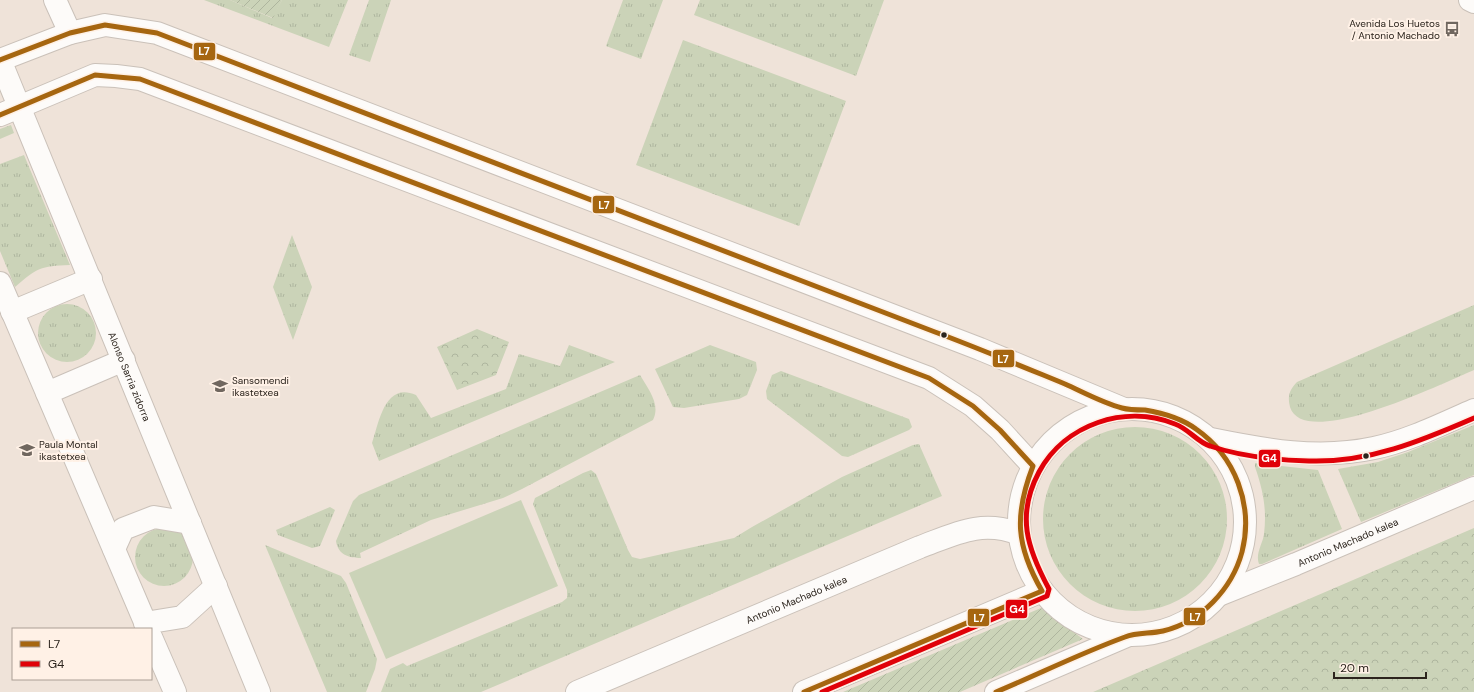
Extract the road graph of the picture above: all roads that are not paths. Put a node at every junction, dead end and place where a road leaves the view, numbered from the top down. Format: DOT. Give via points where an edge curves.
graph roads {
  1 [pos="55,0"];
  2 [pos="1470,0"];
  3 [pos="1474,2"];
  4 [pos="70,33"];
  5 [pos="0,60"];
  6 [pos="10,111"];
  7 [pos="91,279"];
  8 [pos="0,283"];
  9 [pos="12,312"];
  10 [pos="124,360"];
  11 [pos="47,393"];
  12 [pos="1124,409"];
  13 [pos="1474,410"];
  14 [pos="1211,439"];
  15 [pos="1033,466"];
  16 [pos="1474,488"];
  17 [pos="190,523"];
  18 [pos="1019,534"];
  19 [pos="114,549"];
  20 [pos="216,586"];
  21 [pos="1042,591"];
  22 [pos="1221,594"];
  23 [pos="147,628"];
  24 [pos="152,628"];
  25 [pos="1129,635"];
  26 [pos="152,639"];
  27 [pos="175,692"];
  28 [pos="259,692"];
  29 [pos="577,692"];
  30 [pos="804,692"];
  31 [pos="996,692"];
  1 -- 4 [label="street"];
  2 -- 3 [label="street"];
  4 -- 5 [label="street"];
  4 -- 12 [label="street" via="105,25 157,33 973,346"];
  5 -- 6 [label="street, Alonso Sarria zidorra"];
  6 -- 7 [label="street, Alonso Sarria zidorra"];
  6 -- 15 [label="street" via="95,75 140,79 929,378 973,406 1000,430"];
  7 -- 9 [label="street"];
  7 -- 10 [label="street, Alonso Sarria zidorra"];
  8 -- 9 [label="street"];
  9 -- 11 [label="street"];
  10 -- 11 [label="street"];
  10 -- 17 [label="street, Alonso Sarria zidorra"];
  11 -- 19 [label="street"];
  12 -- 14 [label="street" via="1147,409 1170,415 1192,425"];
  12 -- 15 [label="street" via="1096,414 1071,426 1050,444"];
  13 -- 14 [label="street" via="1419,433 1376,448 1354,452 1310,454 1264,450"];
  14 -- 22 [label="street" via="1232,466 1244,498 1246,532 1238,564"];
  15 -- 18 [label="street" via="1022,496"];
  16 -- 22 [label="street, Antonio Machado kalea"];
  17 -- 19 [label="street" via="154,517 123,529"];
  17 -- 20 [label="street, Alonso Sarria zidorra"];
  18 -- 21 [label="street" via="1023,555"];
  18 -- 29 [label="street, Antonio Machado kalea" via="994,527 962,531"];
  19 -- 23 [label="street"];
  20 -- 24 [label="street" via="182,617"];
  20 -- 28 [label="street, Alonso Sarria zidorra"];
  21 -- 25 [label="street" via="1066,614 1096,629"];
  21 -- 30 [label="street"];
  22 -- 25 [label="street" via="1202,612 1180,625 1155,633"];
  25 -- 31 [label="street"];
  26 -- 27 [label="street"];
}
